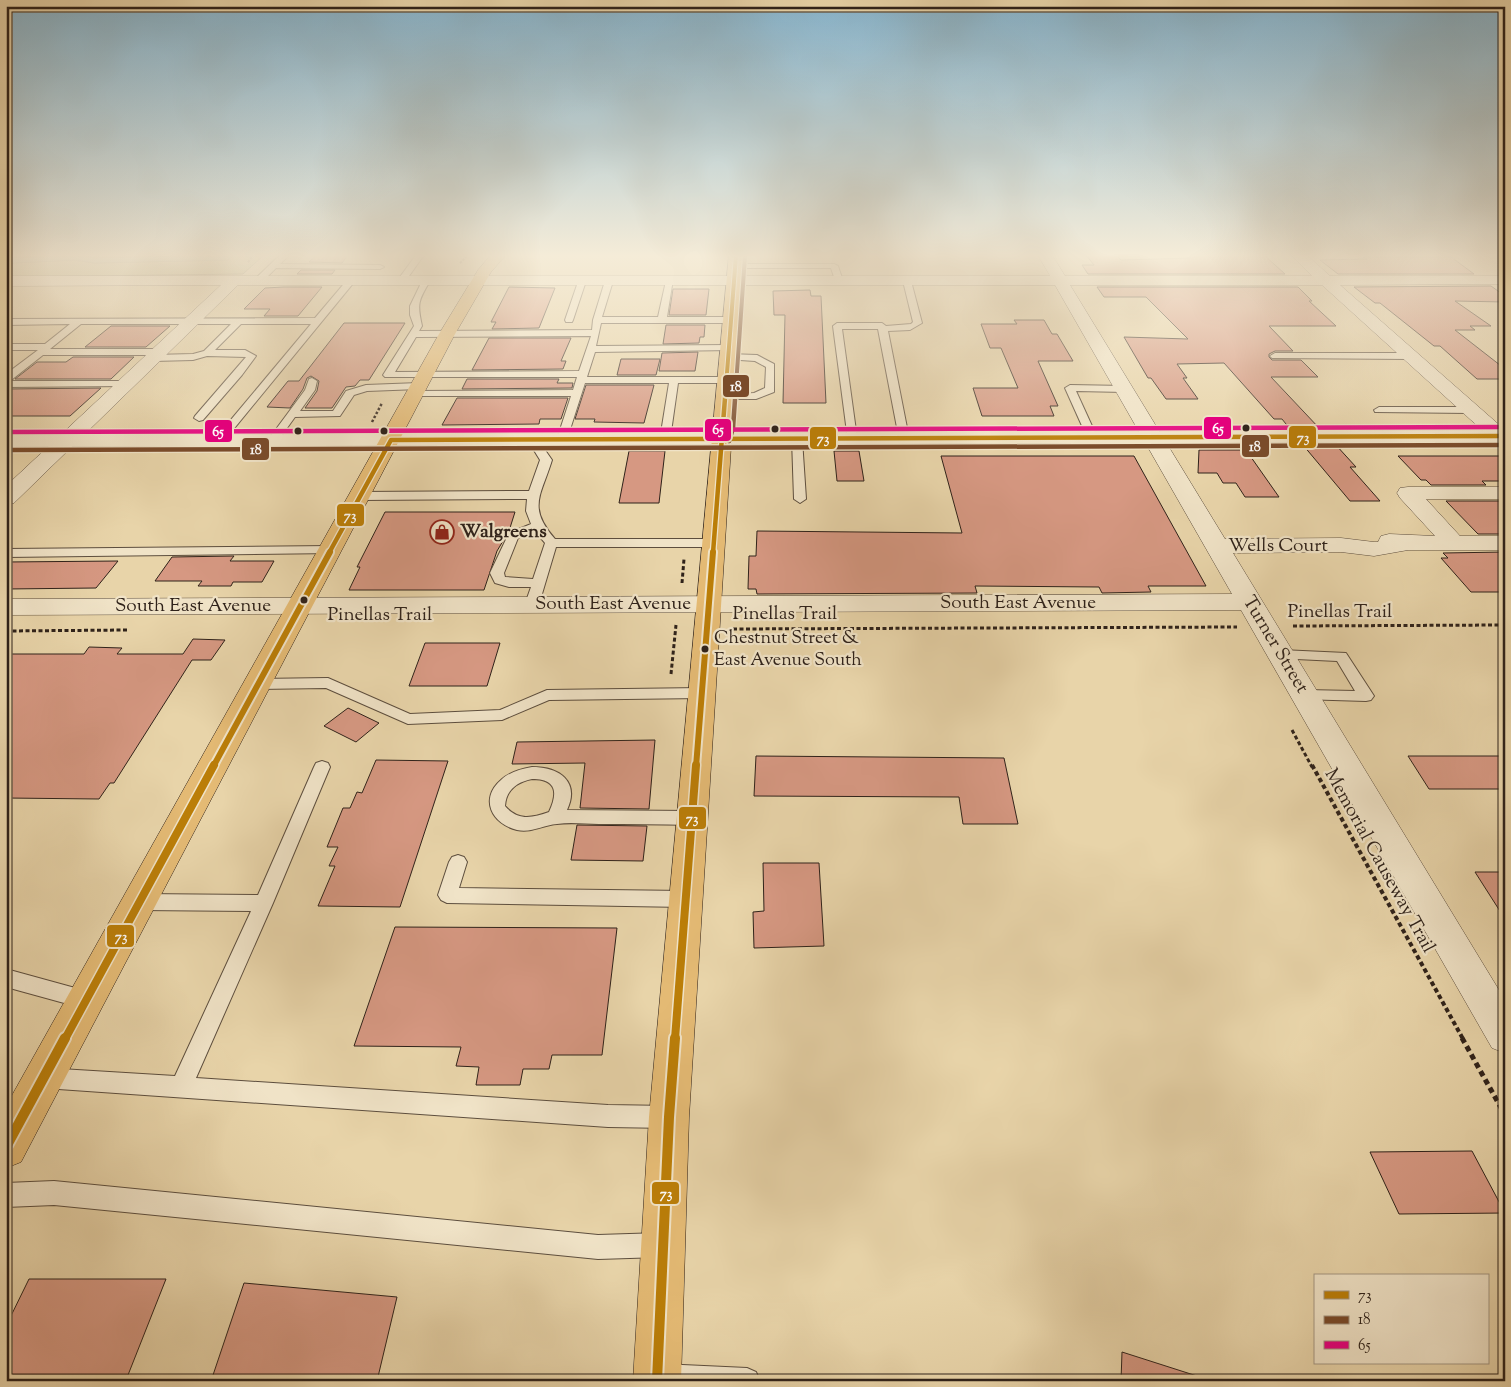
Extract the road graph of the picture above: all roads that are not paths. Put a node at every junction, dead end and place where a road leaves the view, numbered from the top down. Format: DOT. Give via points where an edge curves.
graph roads {
  1 [pos="415,320"];
  2 [pos="456,320"];
  3 [pos="597,320"];
  4 [pos="662,320"];
  5 [pos="731,320"];
  6 [pos="917,320"];
  7 [pos="1083,320"];
  8 [pos="1370,320"];
  9 [pos="192,321"];
  10 [pos="239,321"];
  11 [pos="316,321"];
  12 [pos="6,322"];
  13 [pos="79,322"];
  14 [pos="883,329"];
  15 [pos="596,333"];
  16 [pos="413,334"];
  17 [pos="448,334"];
  18 [pos="6,347"];
  19 [pos="591,349"];
  20 [pos="43,350"];
  21 [pos="207,353"];
  22 [pos="729,353"];
  23 [pos="156,355"];
  24 [pos="1276,356"];
  25 [pos="1410,356"];
  26 [pos="582,377"];
  27 [pos="6,379"];
  28 [pos="674,380"];
  29 [pos="312,381"];
  30 [pos="128,383"];
  31 [pos="6,384"];
  32 [pos="420,385"];
  33 [pos="726,388"];
  34 [pos="1124,389"];
  35 [pos="577,393"];
  36 [pos="1379,410"];
  37 [pos="1470,410"];
  38 [pos="292,414"];
  39 [pos="199,418"];
  40 [pos="1502,436"];
  41 [pos="1092,437"];
  42 [pos="1154,437"];
  43 [pos="852,438"];
  44 [pos="904,438"];
  45 [pos="532,439"];
  46 [pos="562,439"];
  47 [pos="665,439"];
  48 [pos="721,439"];
  49 [pos="798,439"];
  50 [pos="67,440"];
  51 [pos="219,440"];
  52 [pos="273,440"];
  53 [pos="391,440"];
  54 [pos="6,441"];
  55 [pos="1505,493"];
  56 [pos="360,496"];
  57 [pos="532,496"];
  58 [pos="6,498"];
  59 [pos="800,499"];
  60 [pos="537,526"];
  61 [pos="551,542"];
  62 [pos="714,542"];
  63 [pos="1454,543"];
  64 [pos="1505,543"];
  65 [pos="1216,546"];
  66 [pos="331,550"];
  67 [pos="6,554"];
  68 [pos="535,594"];
  69 [pos="300,605"];
  70 [pos="6,606"];
  71 [pos="1242,610"];
  72 [pos="690,615"];
  73 [pos="1281,655"];
  74 [pos="258,684"];
  75 [pos="702,693"];
  76 [pos="1305,696"];
  77 [pos="322,767"];
  78 [pos="556,817"];
  79 [pos="691,818"];
  80 [pos="458,862"];
  81 [pos="685,899"];
  82 [pos="140,902"];
  83 [pos="264,903"];
  84 [pos="6,978"];
  85 [pos="86,1000"];
  86 [pos="1505,1035"];
  87 [pos="44,1078"];
  88 [pos="181,1088"];
  89 [pos="669,1117"];
  90 [pos="6,1147"];
  91 [pos="6,1195"];
  92 [pos="663,1244"];
  93 [pos="657,1379"];
  94 [pos="747,1381"];
  1 -- 16 [label="lane" via="418,326"];
  2 -- 17 [label="main road"];
  3 -- 4 [label="lane"];
  3 -- 15 [label="lane"];
  4 -- 5 [label="lane"];
  5 -- 22 [label="main road"];
  6 -- 14 [label="lane" via="914,327"];
  7 -- 34 [label="street, Turner Street"];
  8 -- 25 [label="street"];
  9 -- 10 [label="lane"];
  9 -- 13 [label="lane"];
  9 -- 23 [label="street"];
  10 -- 11 [label="lane"];
  10 -- 21 [label="lane"];
  11 -- 51 [label="lane"];
  12 -- 13 [label="lane"];
  13 -- 20 [label="lane"];
  14 -- 43 [label="lane" via="882,326 837,326"];
  14 -- 44 [label="lane"];
  15 -- 17 [label="lane"];
  15 -- 19 [label="lane"];
  16 -- 17 [label="lane"];
  16 -- 32 [label="lane" via="388,375"];
  17 -- 32 [label="main road"];
  18 -- 20 [label="lane"];
  19 -- 22 [label="lane"];
  19 -- 26 [label="lane"];
  20 -- 23 [label="lane"];
  20 -- 27 [label="lane"];
  21 -- 23 [label="lane" via="193,357"];
  21 -- 39 [label="lane" via="244,353 251,356"];
  22 -- 33 [label="main road"];
  22 -- 33 [label="lane" via="767,361 771,366 770,390 756,396"];
  23 -- 30 [label="street"];
  24 -- 25 [label="lane"];
  25 -- 37 [label="street"];
  26 -- 28 [label="lane"];
  26 -- 32 [label="lane"];
  26 -- 35 [label="lane"];
  28 -- 33 [label="lane"];
  28 -- 47 [label="lane"];
  29 -- 38 [label="lane" via="310,390"];
  30 -- 31 [label="lane"];
  30 -- 50 [label="street"];
  32 -- 35 [label="lane"];
  32 -- 38 [label="lane" via="366,388 350,393 336,414"];
  32 -- 53 [label="main road"];
  33 -- 48 [label="main road"];
  34 -- 41 [label="lane" via="1070,388"];
  34 -- 42 [label="street, Turner Street"];
  35 -- 46 [label="lane"];
  36 -- 37 [label="lane"];
  37 -- 40 [label="street"];
  38 -- 52 [label="lane"];
  40 -- 42 [label="street"];
  41 -- 42 [label="street"];
  41 -- 44 [label="street"];
  42 -- 65 [label="street, Turner Street"];
  43 -- 44 [label="street"];
  43 -- 49 [label="street"];
  45 -- 46 [label="street"];
  45 -- 53 [label="street"];
  45 -- 57 [label="lane" via="546,460"];
  46 -- 47 [label="street"];
  47 -- 48 [label="street"];
  48 -- 49 [label="street"];
  48 -- 62 [label="main road"];
  49 -- 59 [label="lane"];
  50 -- 51 [label="street"];
  50 -- 54 [label="street"];
  50 -- 58 [label="street"];
  51 -- 52 [label="street"];
  52 -- 53 [label="street"];
  53 -- 56 [label="main road"];
  55 -- 63 [label="street" via="1408,493"];
  56 -- 57 [label="lane"];
  56 -- 66 [label="main road"];
  57 -- 60 [label="lane" via="531,510"];
  60 -- 61 [label="lane"];
  60 -- 68 [label="lane" via="513,536 497,573 500,580"];
  61 -- 62 [label="lane"];
  61 -- 68 [label="lane"];
  62 -- 72 [label="main road"];
  63 -- 64 [label="street, Wells Court"];
  63 -- 65 [label="street, Wells Court" via="1406,543 1391,549 1361,550 1341,546"];
  65 -- 71 [label="street, Turner Street"];
  66 -- 67 [label="lane"];
  66 -- 69 [label="main road"];
  68 -- 69 [label="street, South East Avenue"];
  68 -- 72 [label="street, South East Avenue"];
  69 -- 70 [label="street, South East Avenue"];
  69 -- 74 [label="main road"];
  71 -- 72 [label="street, South East Avenue"];
  71 -- 73 [label="street, Turner Street" via="1253,631"];
  72 -- 75 [label="main road"];
  73 -- 76 [label="street, Turner Street"];
  73 -- 76 [label="lane" via="1341,656 1366,696"];
  74 -- 75 [label="lane" via="328,684 408,719 502,715 547,695"];
  74 -- 82 [label="main road"];
  75 -- 79 [label="main road"];
  76 -- 86 [label="street, Turner Street"];
  77 -- 83 [label="lane"];
  78 -- 79 [label="lane"];
  79 -- 81 [label="main road"];
  80 -- 81 [label="lane" via="447,895"];
  81 -- 89 [label="main road"];
  82 -- 83 [label="lane"];
  82 -- 85 [label="main road"];
  83 -- 88 [label="lane"];
  84 -- 85 [label="lane"];
  85 -- 87 [label="main road"];
  87 -- 88 [label="lane"];
  87 -- 90 [label="main road"];
  88 -- 89 [label="lane"];
  89 -- 92 [label="main road"];
  91 -- 92 [label="lane" via="54,1193 598,1246"];
  92 -- 93 [label="main road"];
  93 -- 94 [label="lane"];
}
